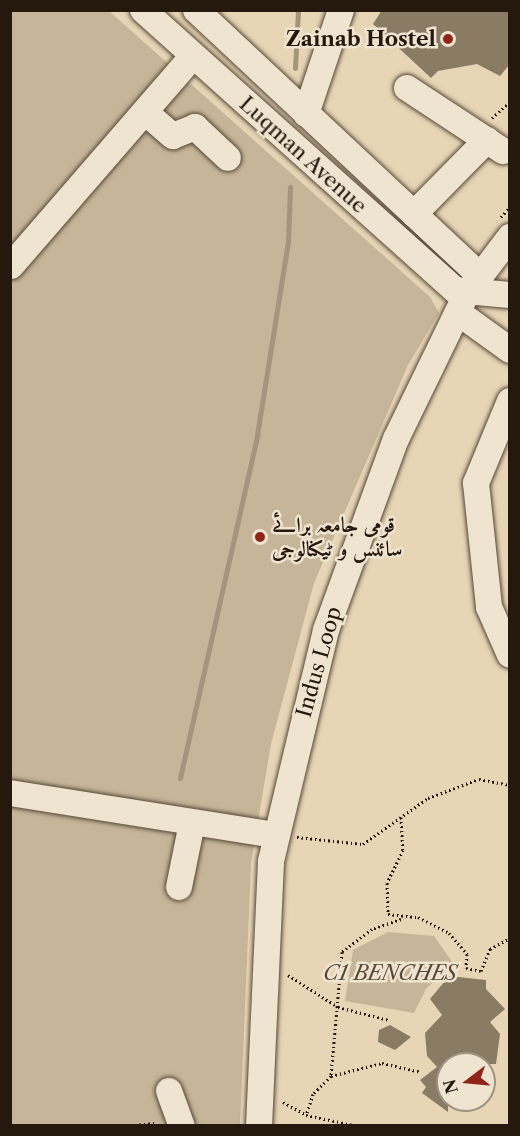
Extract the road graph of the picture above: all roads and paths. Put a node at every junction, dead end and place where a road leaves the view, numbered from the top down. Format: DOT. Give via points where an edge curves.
graph roads {
  1 [pos="143,10"];
  2 [pos="196,10"];
  3 [pos="341,10"];
  4 [pos="192,57"];
  5 [pos="407,88"];
  6 [pos="145,112"];
  7 [pos="306,114"];
  8 [pos="228,158"];
  9 [pos="414,214"];
  10 [pos="510,237"];
  11 [pos="11,266"];
  12 [pos="468,295"];
  13 [pos="510,295"];
  14 [pos="510,350"];
  15 [pos="510,401"];
  16 [pos="510,655"];
  17 [pos="510,785"];
  18 [pos="10,794"];
  19 [pos="401,817"];
  20 [pos="192,823"];
  21 [pos="291,837"];
  22 [pos="179,887"];
  23 [pos="401,919"];
  24 [pos="510,938"];
  25 [pos="282,983"];
  26 [pos="338,1007"];
  27 [pos="389,1020"];
  28 [pos="420,1072"];
  29 [pos="331,1076"];
  30 [pos="170,1090"];
  31 [pos="279,1095"];
  32 [pos="306,1115"];
  33 [pos="180,1123"];
  34 [pos="126,1125"];
  35 [pos="259,1125"];
  36 [pos="358,1125"];
  1 -- 4 [label="street, Luqman Avenue"];
  2 -- 7 [label="street, Luqman Avenue"];
  3 -- 7 [label="street"];
  4 -- 6 [label="street"];
  4 -- 12 [label="street, Luqman Avenue"];
  5 -- 9 [label="street" via="495,146"];
  6 -- 8 [label="street" via="173,136 195,127"];
  6 -- 11 [label="street"];
  7 -- 9 [label="street, Luqman Avenue"];
  9 -- 12 [label="street, Luqman Avenue"];
  10 -- 12 [label="street, Indus Loop"];
  12 -- 13 [label="street"];
  12 -- 14 [label="street"];
  12 -- 21 [label="street, Indus Loop" via="396,440 329,619"];
  15 -- 16 [label="street" via="486,449 477,496 489,607"];
  17 -- 19 [label="path" via="479,779 428,798"];
  18 -- 20 [label="street"];
  19 -- 21 [label="path" via="363,844"];
  19 -- 23 [label="path" via="403,850 384,897 388,914"];
  20 -- 21 [label="street"];
  20 -- 22 [label="street"];
  21 -- 35 [label="street, Indus Loop"];
  23 -- 24 [label="path" via="418,917 449,933 467,954 466,968 481,971 490,949"];
  23 -- 26 [label="path" via="346,944"];
  25 -- 26 [label="path" via="282,972"];
  26 -- 27 [label="path"];
  26 -- 29 [label="path"];
  28 -- 29 [label="path" via="382,1063"];
  29 -- 32 [label="path" via="313,1094"];
  30 -- 33 [label="street"];
  31 -- 32 [label="path" via="285,1105"];
  32 -- 36 [label="path"];
  33 -- 34 [label="path"];
}
